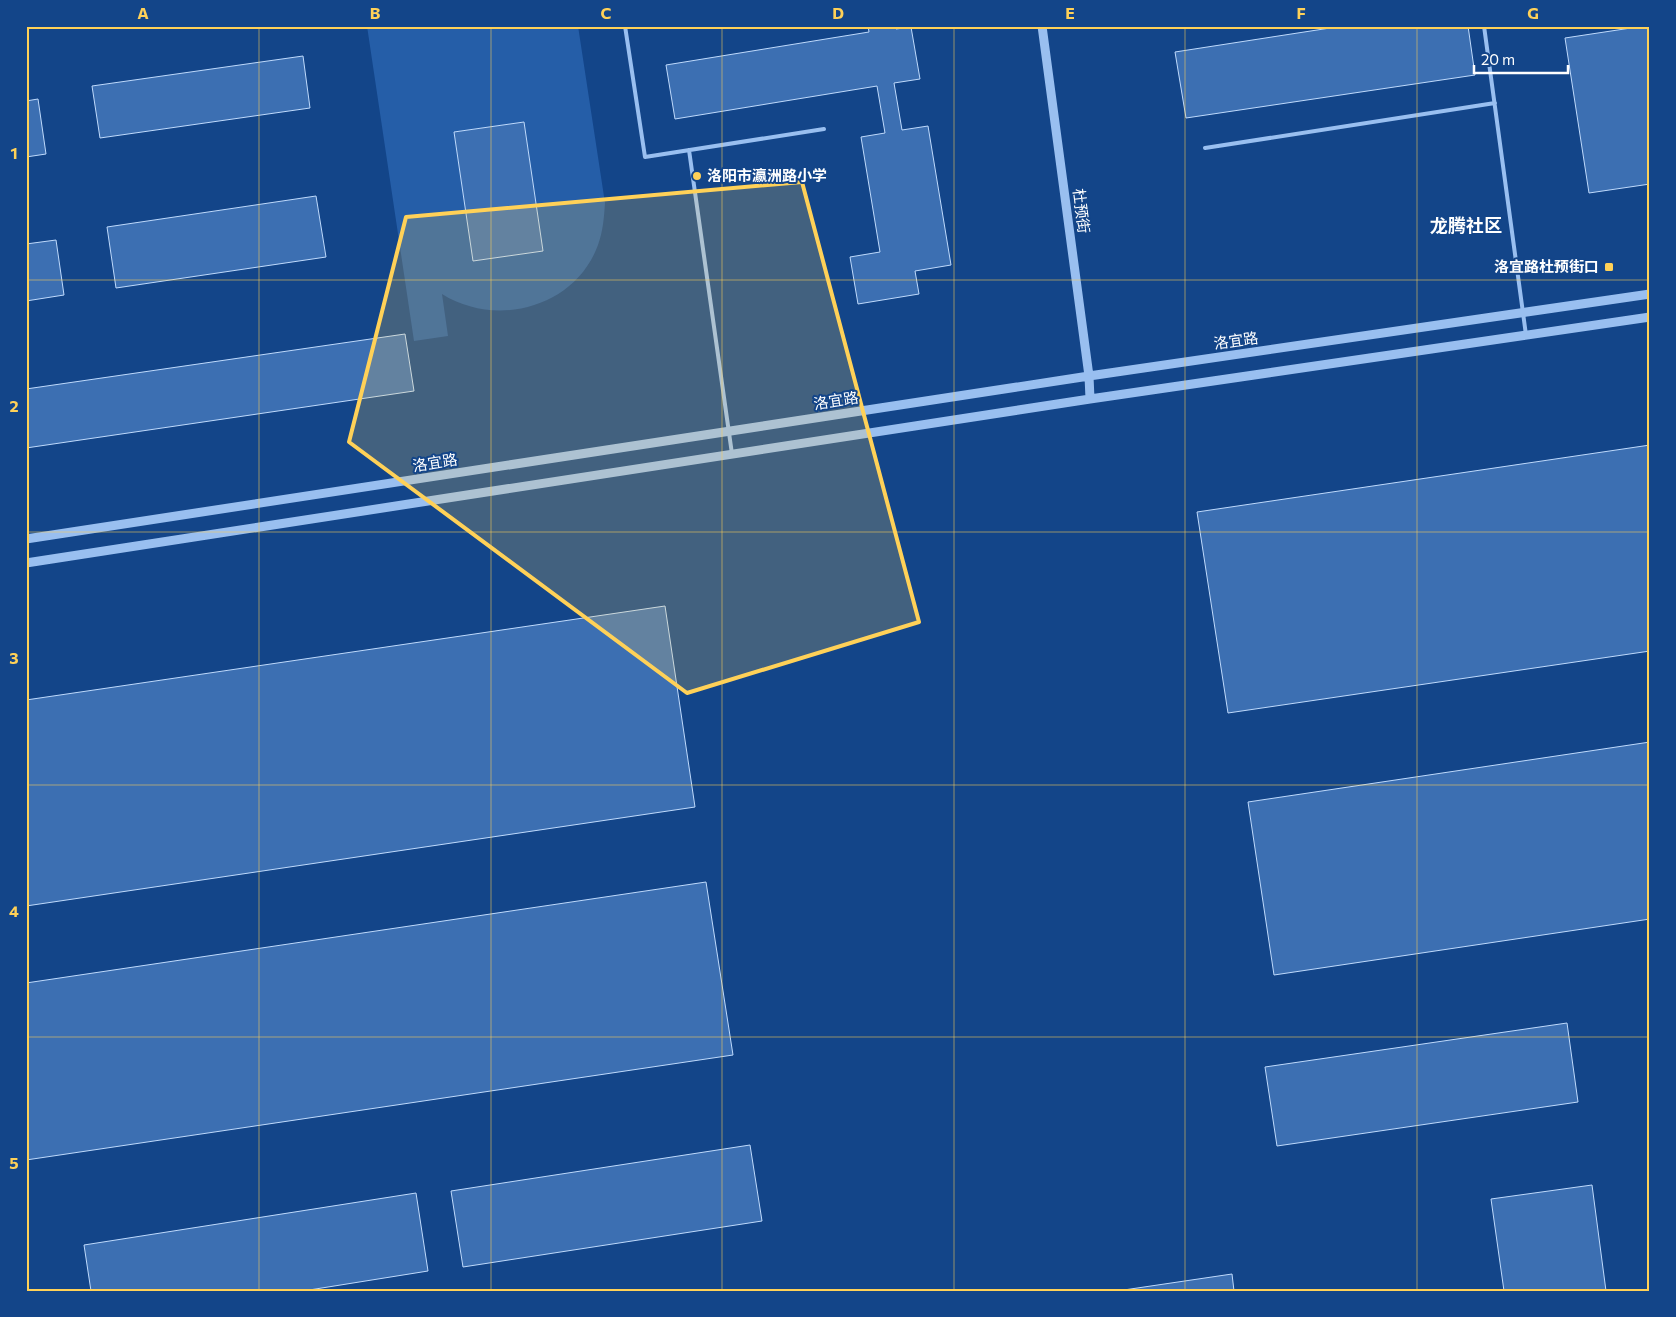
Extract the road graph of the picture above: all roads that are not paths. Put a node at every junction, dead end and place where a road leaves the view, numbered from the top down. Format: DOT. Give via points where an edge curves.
graph roads {
  1 [pos="625,26"];
  2 [pos="1042,26"];
  3 [pos="1484,26"];
  4 [pos="1495,103"];
  5 [pos="824,129"];
  6 [pos="1205,148"];
  7 [pos="689,150"];
  8 [pos="1650,294"];
  9 [pos="1523,312"];
  10 [pos="1650,317"];
  11 [pos="1526,335"];
  12 [pos="1088,376"];
  13 [pos="1090,399"];
  14 [pos="729,432"];
  15 [pos="732,454"];
  16 [pos="26,539"];
  17 [pos="26,563"];
  1 -- 7 [label="lane" via="646,157"];
  2 -- 12 [label="street, 杜预街"];
  3 -- 4 [label="lane"];
  4 -- 6 [label="lane"];
  4 -- 9 [label="lane"];
  5 -- 7 [label="lane"];
  7 -- 14 [label="lane"];
  8 -- 9 [label="street, 洛宜路"];
  9 -- 11 [label="lane"];
  9 -- 12 [label="street, 洛宜路"];
  10 -- 11 [label="street"];
  11 -- 13 [label="street"];
  12 -- 13 [label="street, 杜预街"];
  12 -- 14 [label="street, 洛宜路"];
  13 -- 15 [label="street"];
  14 -- 15 [label="lane"];
  14 -- 16 [label="street, 洛宜路"];
  15 -- 17 [label="street"];
}
